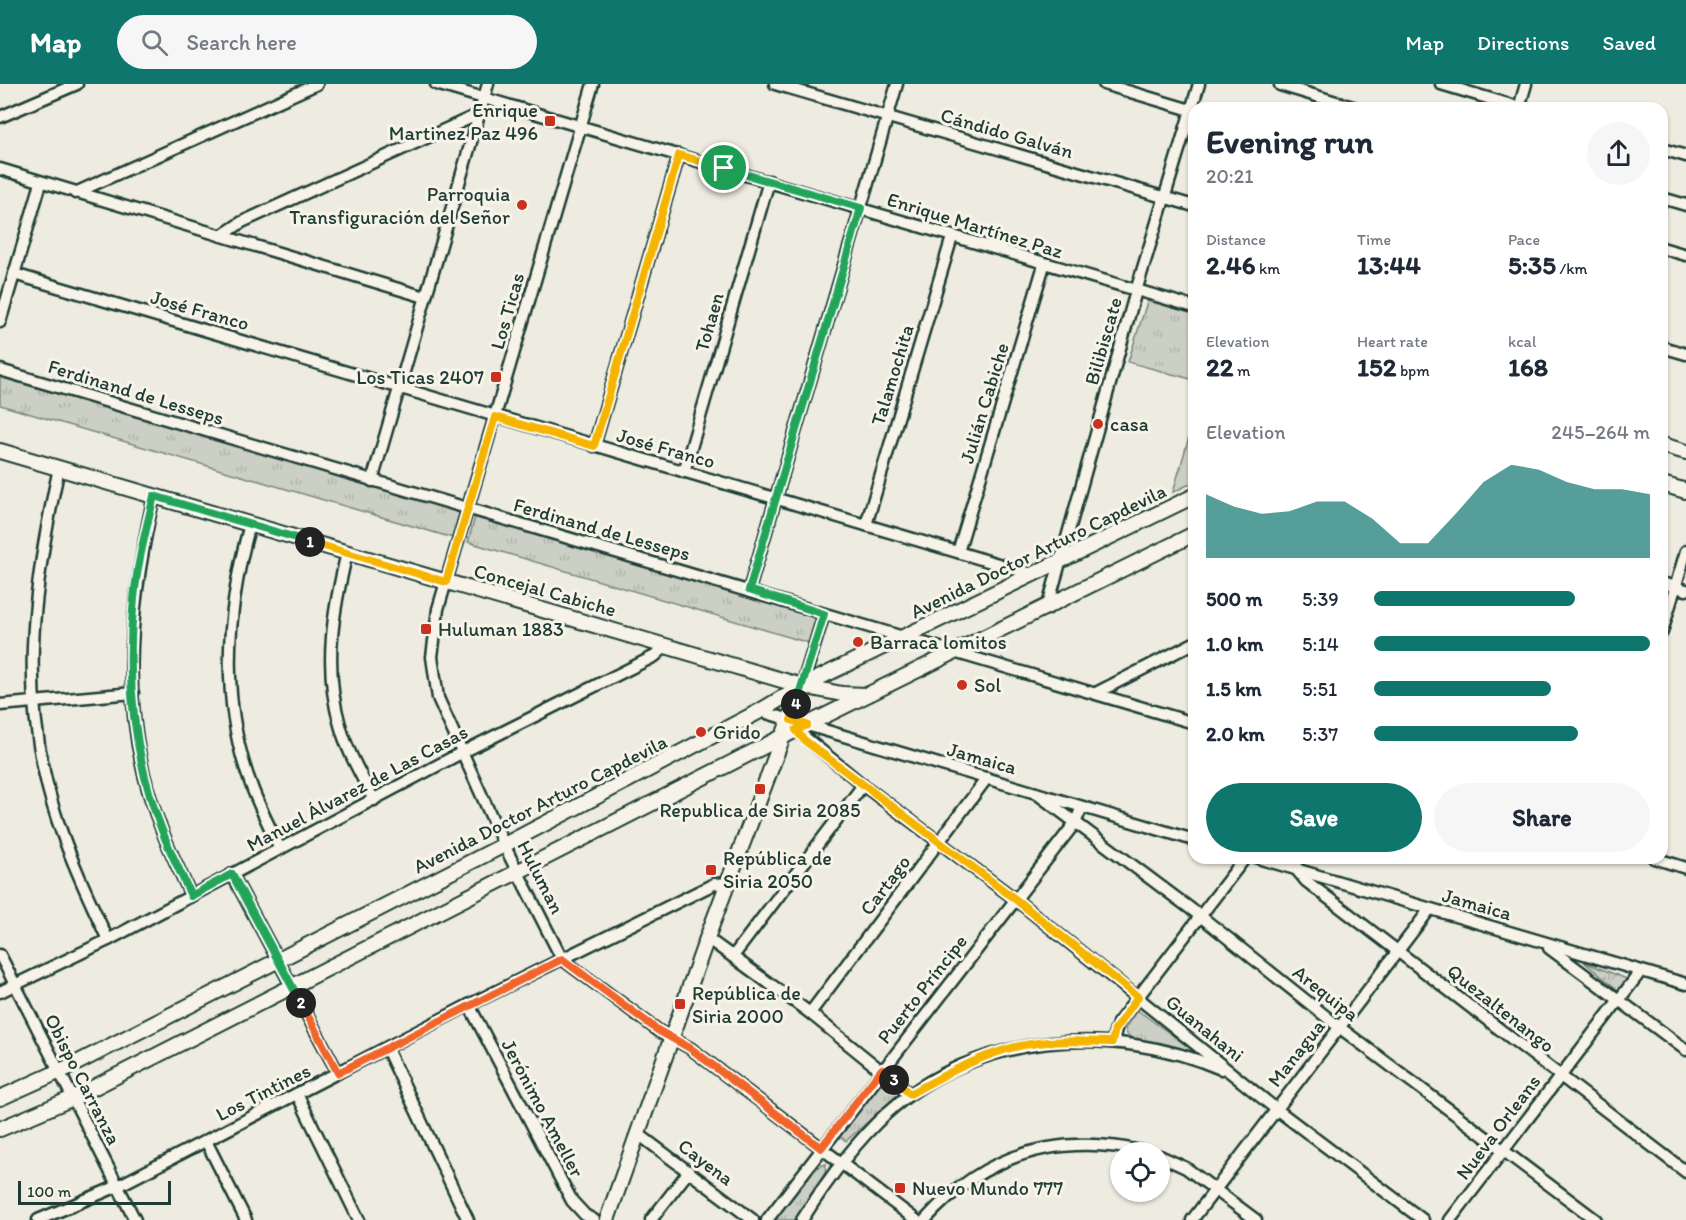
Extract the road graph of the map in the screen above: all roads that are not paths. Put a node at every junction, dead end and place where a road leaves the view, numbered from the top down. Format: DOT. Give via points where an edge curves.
graph roads {
  1 [pos="77,84"];
  2 [pos="317,84"];
  3 [pos="436,84"];
  4 [pos="488,84"];
  5 [pos="593,84"];
  6 [pos="775,84"];
  7 [pos="897,84"];
  8 [pos="1104,84"];
  9 [pos="1199,84"];
  10 [pos="1441,84"];
  11 [pos="1526,84"];
  12 [pos="1280,85"];
  13 [pos="484,98"];
  14 [pos="1195,102"];
  15 [pos="1336,102"];
  16 [pos="1500,102"];
  17 [pos="1522,102"];
  18 [pos="1188,109"];
  19 [pos="479,114"];
  20 [pos="0,117"];
  21 [pos="888,117"];
  22 [pos="580,126"];
  23 [pos="1188,126"];
  24 [pos="1668,151"];
  25 [pos="679,155"];
  26 [pos="1686,156"];
  27 [pos="0,169"];
  28 [pos="769,181"];
  29 [pos="41,183"];
  30 [pos="75,193"];
  31 [pos="1165,197"];
  32 [pos="1668,200"];
  33 [pos="1188,204"];
  34 [pos="1686,205"];
  35 [pos="861,208"];
  36 [pos="221,236"];
  37 [pos="952,237"];
  38 [pos="1668,250"];
  39 [pos="1686,255"];
  40 [pos="1044,265"];
  41 [pos="14,274"];
  42 [pos="1136,291"];
  43 [pos="425,297"];
  44 [pos="1188,305"];
  45 [pos="0,322"];
  46 [pos="1668,349"];
  47 [pos="1686,354"];
  48 [pos="0,370"];
  49 [pos="399,388"];
  50 [pos="495,417"];
  51 [pos="594,446"];
  52 [pos="1668,447"];
  53 [pos="0,451"];
  54 [pos="1686,452"];
  55 [pos="59,468"];
  56 [pos="684,472"];
  57 [pos="372,481"];
  58 [pos="1668,486"];
  59 [pos="1686,491"];
  60 [pos="154,496"];
  61 [pos="776,498"];
  62 [pos="1188,499"];
  63 [pos="470,509"];
  64 [pos="250,524"];
  65 [pos="866,525"];
  66 [pos="1188,537"];
  67 [pos="1686,551"];
  68 [pos="957,552"];
  69 [pos="347,553"];
  70 [pos="1058,561"];
  71 [pos="1032,574"];
  72 [pos="446,582"];
  73 [pos="1681,588"];
  74 [pos="749,590"];
  75 [pos="1047,609"];
  76 [pos="824,614"];
  77 [pos="1668,618"];
  78 [pos="906,638"];
  79 [pos="666,646"];
  80 [pos="1188,646"];
  81 [pos="956,652"];
  82 [pos="802,686"];
  83 [pos="133,693"];
  84 [pos="1096,693"];
  85 [pos="871,695"];
  86 [pos="33,702"];
  87 [pos="0,705"];
  88 [pos="760,711"];
  89 [pos="1188,721"];
  90 [pos="794,728"];
  91 [pos="461,753"];
  92 [pos="987,778"];
  93 [pos="863,785"];
  94 [pos="1036,793"];
  95 [pos="374,800"];
  96 [pos="1083,807"];
  97 [pos="1075,823"];
  98 [pos="1188,838"];
  99 [pos="940,843"];
  100 [pos="504,845"];
  101 [pos="280,849"];
  102 [pos="1668,862"];
  103 [pos="1240,864"];
  104 [pos="1297,864"];
  105 [pos="1686,868"];
  106 [pos="517,871"];
  107 [pos="232,874"];
  108 [pos="729,883"];
  109 [pos="191,896"];
  110 [pos="1015,899"];
  111 [pos="1430,909"];
  112 [pos="1199,915"];
  113 [pos="707,938"];
  114 [pos="108,940"];
  115 [pos="1542,942"];
  116 [pos="1398,952"];
  117 [pos="0,954"];
  118 [pos="734,955"];
  119 [pos="562,959"];
  120 [pos="278,960"];
  121 [pos="1641,971"];
  122 [pos="1686,984"];
  123 [pos="15,986"];
  124 [pos="292,986"];
  125 [pos="0,992"];
  126 [pos="1138,997"];
  127 [pos="1619,1000"];
  128 [pos="469,1005"];
  129 [pos="810,1013"];
  130 [pos="1339,1027"];
  131 [pos="671,1038"];
  132 [pos="1112,1042"];
  133 [pos="387,1050"];
  134 [pos="1686,1050"];
  135 [pos="882,1069"];
  136 [pos="59,1072"];
  137 [pos="338,1073"];
  138 [pos="1233,1074"];
  139 [pos="1559,1077"];
  140 [pos="297,1094"];
  141 [pos="910,1094"];
  142 [pos="0,1098"];
  143 [pos="72,1098"];
  144 [pos="1276,1108"];
  145 [pos="0,1129"];
  146 [pos="637,1133"];
  147 [pos="206,1141"];
  148 [pos="1110,1146"];
  149 [pos="821,1148"];
  150 [pos="1504,1150"];
  151 [pos="1170,1160"];
  152 [pos="841,1163"];
  153 [pos="689,1171"];
  154 [pos="1686,1172"];
  155 [pos="118,1186"];
  156 [pos="1216,1190"];
  157 [pos="38,1220"];
  158 [pos="135,1220"];
  159 [pos="246,1220"];
  160 [pos="359,1220"];
  161 [pos="468,1220"];
  162 [pos="594,1220"];
  163 [pos="607,1220"];
  164 [pos="651,1220"];
  165 [pos="753,1220"];
  166 [pos="767,1220"];
  167 [pos="802,1220"];
  168 [pos="916,1220"];
  169 [pos="925,1220"];
  170 [pos="1192,1220"];
  171 [pos="1256,1220"];
  172 [pos="1423,1220"];
  173 [pos="1450,1220"];
  174 [pos="1596,1220"];
  1 -- 20 [label="street"];
  2 -- 30 [label="street"];
  3 -- 13 [label="street, Enrique Martínez Paz"];
  4 -- 13 [label="street"];
  5 -- 22 [label="street, Los Ticas"];
  6 -- 21 [label="street, Cándido Galván"];
  7 -- 21 [label="street"];
  8 -- 18 [label="street"];
  9 -- 14 [label="street, Bilibiscate"];
  10 -- 16 [label="street"];
  11 -- 17 [label="street"];
  12 -- 15 [label="street"];
  13 -- 19 [label="street"];
  13 -- 22 [label="street, Enrique Martínez Paz"];
  19 -- 36 [label="street" via="242,222"];
  19 -- 43 [label="street"];
  21 -- 31 [label="street, Cándido Galván"];
  21 -- 35 [label="street"];
  22 -- 25 [label="street, Enrique Martínez Paz"];
  22 -- 50 [label="street, Los Ticas"];
  23 -- 31 [label="street, Bilibiscate"];
  24 -- 26 [label="street"];
  25 -- 28 [label="street, Enrique Martínez Paz"];
  25 -- 51 [label="street"];
  27 -- 29 [label="street"];
  28 -- 35 [label="street, Enrique Martínez Paz"];
  28 -- 56 [label="street, Tohaen"];
  29 -- 30 [label="street"];
  29 -- 41 [label="street"];
  30 -- 36 [label="street"];
  31 -- 33 [label="street, Cándido Galván"];
  31 -- 42 [label="street, Bilibiscate"];
  32 -- 34 [label="street"];
  35 -- 37 [label="street, Enrique Martínez Paz"];
  35 -- 61 [label="street"];
  36 -- 43 [label="street"];
  37 -- 40 [label="street, Enrique Martínez Paz"];
  37 -- 65 [label="street, Talamochita"];
  38 -- 39 [label="street"];
  40 -- 42 [label="street, Enrique Martínez Paz"];
  40 -- 68 [label="street, Julián Cabiche"];
  41 -- 45 [label="street"];
  41 -- 49 [label="street, José Franco"];
  42 -- 44 [label="street, Enrique Martínez Paz"];
  42 -- 70 [label="street, Bilibiscate"];
  43 -- 49 [label="street"];
  46 -- 47 [label="street"];
  48 -- 57 [label="street, Ferdinand de Lesseps"];
  49 -- 50 [label="street, José Franco"];
  49 -- 57 [label="street"];
  50 -- 51 [label="street, José Franco"];
  50 -- 63 [label="street, Los Ticas"];
  51 -- 56 [label="street, José Franco"];
  52 -- 54 [label="main road"];
  53 -- 55 [label="main road, Concejal Cabiche"];
  55 -- 60 [label="main road, Concejal Cabiche"];
  55 -- 86 [label="street" via="35,592"];
  56 -- 61 [label="street, José Franco"];
  57 -- 63 [label="street, Ferdinand de Lesseps"];
  58 -- 59 [label="main road"];
  60 -- 64 [label="main road, Concejal Cabiche"];
  60 -- 83 [label="street" via="134,600"];
  61 -- 65 [label="street, José Franco"];
  61 -- 74 [label="street"];
  62 -- 70 [label="main road, Avenida Doctor Arturo Capdevila"];
  63 -- 72 [label="street, Los Ticas"];
  63 -- 74 [label="street, Ferdinand de Lesseps"];
  64 -- 69 [label="main road, Concejal Cabiche"];
  64 -- 101 [label="street" via="231,608 231,691 246,768"];
  65 -- 68 [label="street, José Franco"];
  66 -- 75 [label="main road"];
  67 -- 73 [label="street"];
  68 -- 71 [label="street, José Franco"];
  69 -- 72 [label="main road, Concejal Cabiche"];
  69 -- 95 [label="street" via="331,642 334,697 346,742"];
  70 -- 71 [label="main road, Avenida Doctor Arturo Capdevila"];
  70 -- 75 [label="street, Bilibiscate"];
  71 -- 78 [label="main road, Avenida Doctor Arturo Capdevila"];
  72 -- 79 [label="main road, Concejal Cabiche"];
  72 -- 91 [label="street, Huluman" via="432,657 438,698"];
  73 -- 77 [label="street"];
  74 -- 76 [label="street, Ferdinand de Lesseps"];
  75 -- 81 [label="main road"];
  76 -- 78 [label="street, Ferdinand de Lesseps"];
  76 -- 82 [label="street"];
  78 -- 81 [label="street, Ferdinand de Lesseps"];
  78 -- 82 [label="main road, Avenida Doctor Arturo Capdevila"];
  79 -- 82 [label="main road, Concejal Cabiche"];
  79 -- 91 [label="street, Manuel Álvarez de Las Casas" via="655,656"];
  80 -- 84 [label="street"];
  81 -- 84 [label="street, Ferdinand de Lesseps"];
  81 -- 85 [label="main road"];
  82 -- 85 [label="main road, Concejal Cabiche"];
  82 -- 88 [label="main road, Avenida Doctor Arturo Capdevila"];
  82 -- 90 [label="main road"];
  83 -- 86 [label="street"];
  83 -- 109 [label="street" via="150,793 162,832"];
  84 -- 89 [label="street, Ferdinand de Lesseps"];
  85 -- 90 [label="main road"];
  86 -- 87 [label="street"];
  86 -- 114 [label="street" via="45,774 58,821"];
  88 -- 90 [label="street, Jamaica"];
  88 -- 100 [label="main road, Avenida Doctor Arturo Capdevila"];
  90 -- 92 [label="street, Jamaica"];
  90 -- 93 [label="street, Guanahani"];
  90 -- 106 [label="main road"];
  90 -- 108 [label="main road"];
  91 -- 95 [label="street, Manuel Álvarez de Las Casas"];
  91 -- 100 [label="street, Huluman"];
  92 -- 94 [label="street, Jamaica"];
  92 -- 99 [label="street, Cartago"];
  93 -- 99 [label="street, Guanahani"];
  93 -- 118 [label="street"];
  94 -- 96 [label="street, Jamaica"];
  94 -- 97 [label="street, Arequipa"];
  95 -- 101 [label="street, Manuel Álvarez de Las Casas"];
  96 -- 97 [label="street, Puerto Príncipe"];
  96 -- 98 [label="street, Jamaica"];
  97 -- 110 [label="street, Puerto Príncipe"];
  97 -- 112 [label="street, Arequipa"];
  99 -- 110 [label="street, Guanahani"];
  99 -- 129 [label="street, Cartago"];
  100 -- 106 [label="street, Huluman"];
  100 -- 120 [label="main road, Avenida Doctor Arturo Capdevila"];
  101 -- 107 [label="street, Manuel Álvarez de Las Casas"];
  102 -- 105 [label="street"];
  103 -- 112 [label="street"];
  104 -- 111 [label="street, Jamaica"];
  104 -- 116 [label="street, Quezaltenango" via="1306,881"];
  106 -- 119 [label="street, Huluman"];
  106 -- 124 [label="main road"];
  107 -- 109 [label="street, Manuel Álvarez de Las Casas"];
  107 -- 120 [label="street"];
  108 -- 113 [label="main road"];
  108 -- 119 [label="street, Los Tintines" via="714,884"];
  109 -- 114 [label="street, Manuel Álvarez de Las Casas"];
  110 -- 126 [label="street, Guanahani"];
  110 -- 135 [label="street, Puerto Príncipe"];
  111 -- 115 [label="street, Jamaica"];
  111 -- 116 [label="street, Managua"];
  112 -- 126 [label="street"];
  112 -- 130 [label="street, Arequipa"];
  113 -- 118 [label="street"];
  113 -- 131 [label="main road"];
  114 -- 123 [label="street, Manuel Álvarez de Las Casas"];
  115 -- 121 [label="street, Jamaica"];
  115 -- 127 [label="street"];
  116 -- 130 [label="street, Managua"];
  116 -- 139 [label="street, Quezaltenango"];
  117 -- 123 [label="street, Obispo Carranza"];
  118 -- 129 [label="street"];
  119 -- 128 [label="street, Los Tintines"];
  119 -- 131 [label="street, Huluman"];
  120 -- 124 [label="street"];
  120 -- 136 [label="main road, Avenida Doctor Arturo Capdevila"];
  121 -- 122 [label="street, Jamaica"];
  121 -- 127 [label="street, Nueva Orleans"];
  123 -- 125 [label="street, Manuel Álvarez de Las Casas"];
  123 -- 136 [label="street, Obispo Carranza"];
  124 -- 137 [label="street"];
  124 -- 143 [label="main road"];
  126 -- 132 [label="street" via="1115,1029"];
  126 -- 138 [label="street, Guanahani"];
  127 -- 134 [label="street"];
  127 -- 139 [label="street, Nueva Orleans"];
  128 -- 133 [label="street, Los Tintines"];
  128 -- 162 [label="street, Jerónimo Ameller" via="572,1201"];
  129 -- 135 [label="street"];
  130 -- 144 [label="street, Managua"];
  130 -- 150 [label="street, Arequipa"];
  131 -- 146 [label="main road"];
  131 -- 149 [label="street, Huluman" via="690,1048"];
  132 -- 138 [label="street" via="1185,1056"];
  132 -- 141 [label="street" via="1012,1048 946,1074"];
  133 -- 137 [label="street, Los Tintines"];
  133 -- 161 [label="street"];
  135 -- 141 [label="street"];
  135 -- 149 [label="street, Puerto Príncipe"];
  136 -- 142 [label="main road, Avenida Doctor Arturo Capdevila"];
  136 -- 143 [label="street, Obispo Carranza"];
  137 -- 140 [label="street, Los Tintines"];
  138 -- 144 [label="street, Guanahani"];
  139 -- 150 [label="street, Nueva Orleans"];
  139 -- 154 [label="street, Quezaltenango"];
  140 -- 147 [label="street, Los Tintines"];
  140 -- 160 [label="street"];
  141 -- 152 [label="street"];
  143 -- 145 [label="main road"];
  143 -- 155 [label="street, Obispo Carranza"];
  144 -- 156 [label="street, Managua"];
  144 -- 172 [label="street, Guanahani"];
  146 -- 153 [label="street, Cayena"];
  146 -- 163 [label="main road"];
  147 -- 155 [label="street, Los Tintines"];
  147 -- 159 [label="street"];
  148 -- 169 [label="street" via="1092,1143 1031,1151 1007,1159 952,1192"];
  149 -- 152 [label="street, Huluman"];
  149 -- 166 [label="street, Puerto Príncipe"];
  150 -- 173 [label="street, Nueva Orleans"];
  150 -- 174 [label="street, Arequipa"];
  151 -- 156 [label="street"];
  152 -- 167 [label="street"];
  152 -- 168 [label="street, Huluman"];
  153 -- 164 [label="street"];
  153 -- 165 [label="street, Cayena"];
  155 -- 157 [label="street, Los Tintines"];
  155 -- 158 [label="street, Obispo Carranza"];
  156 -- 170 [label="street, Managua"];
  156 -- 171 [label="street"];
}
